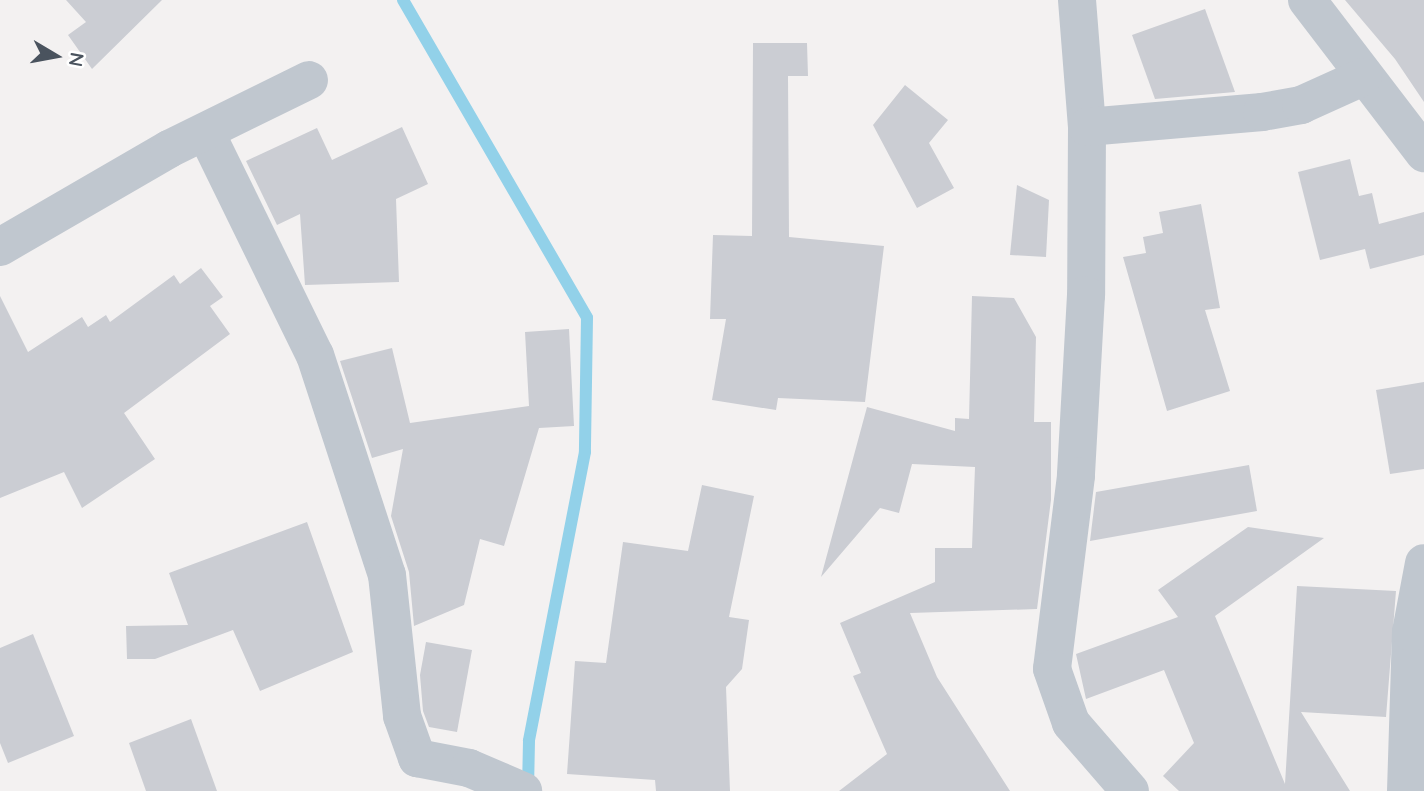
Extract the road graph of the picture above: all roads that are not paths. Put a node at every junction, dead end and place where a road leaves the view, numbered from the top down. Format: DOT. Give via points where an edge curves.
graph roads {
  1 [pos="1077,0"];
  2 [pos="1307,0"];
  3 [pos="1363,77"];
  4 [pos="309,80"];
  5 [pos="1087,127"];
  6 [pos="207,135"];
  7 [pos="1424,153"];
  8 [pos="0,247"];
  9 [pos="1424,564"];
  10 [pos="523,791"];
  11 [pos="1130,791"];
  12 [pos="1406,791"];
  1 -- 5 [label="street"];
  2 -- 3 [label="street"];
  3 -- 5 [label="street" via="1301,105"];
  3 -- 7 [label="street"];
  4 -- 6 [label="street"];
  5 -- 11 [label="street" via="1079,422 1052,669 1070,723"];
  6 -- 8 [label="street" via="169,149"];
  6 -- 10 [label="street" via="315,355 387,575 402,716 417,758 469,768"];
  9 -- 12 [label="street" via="1411,632"];
}
